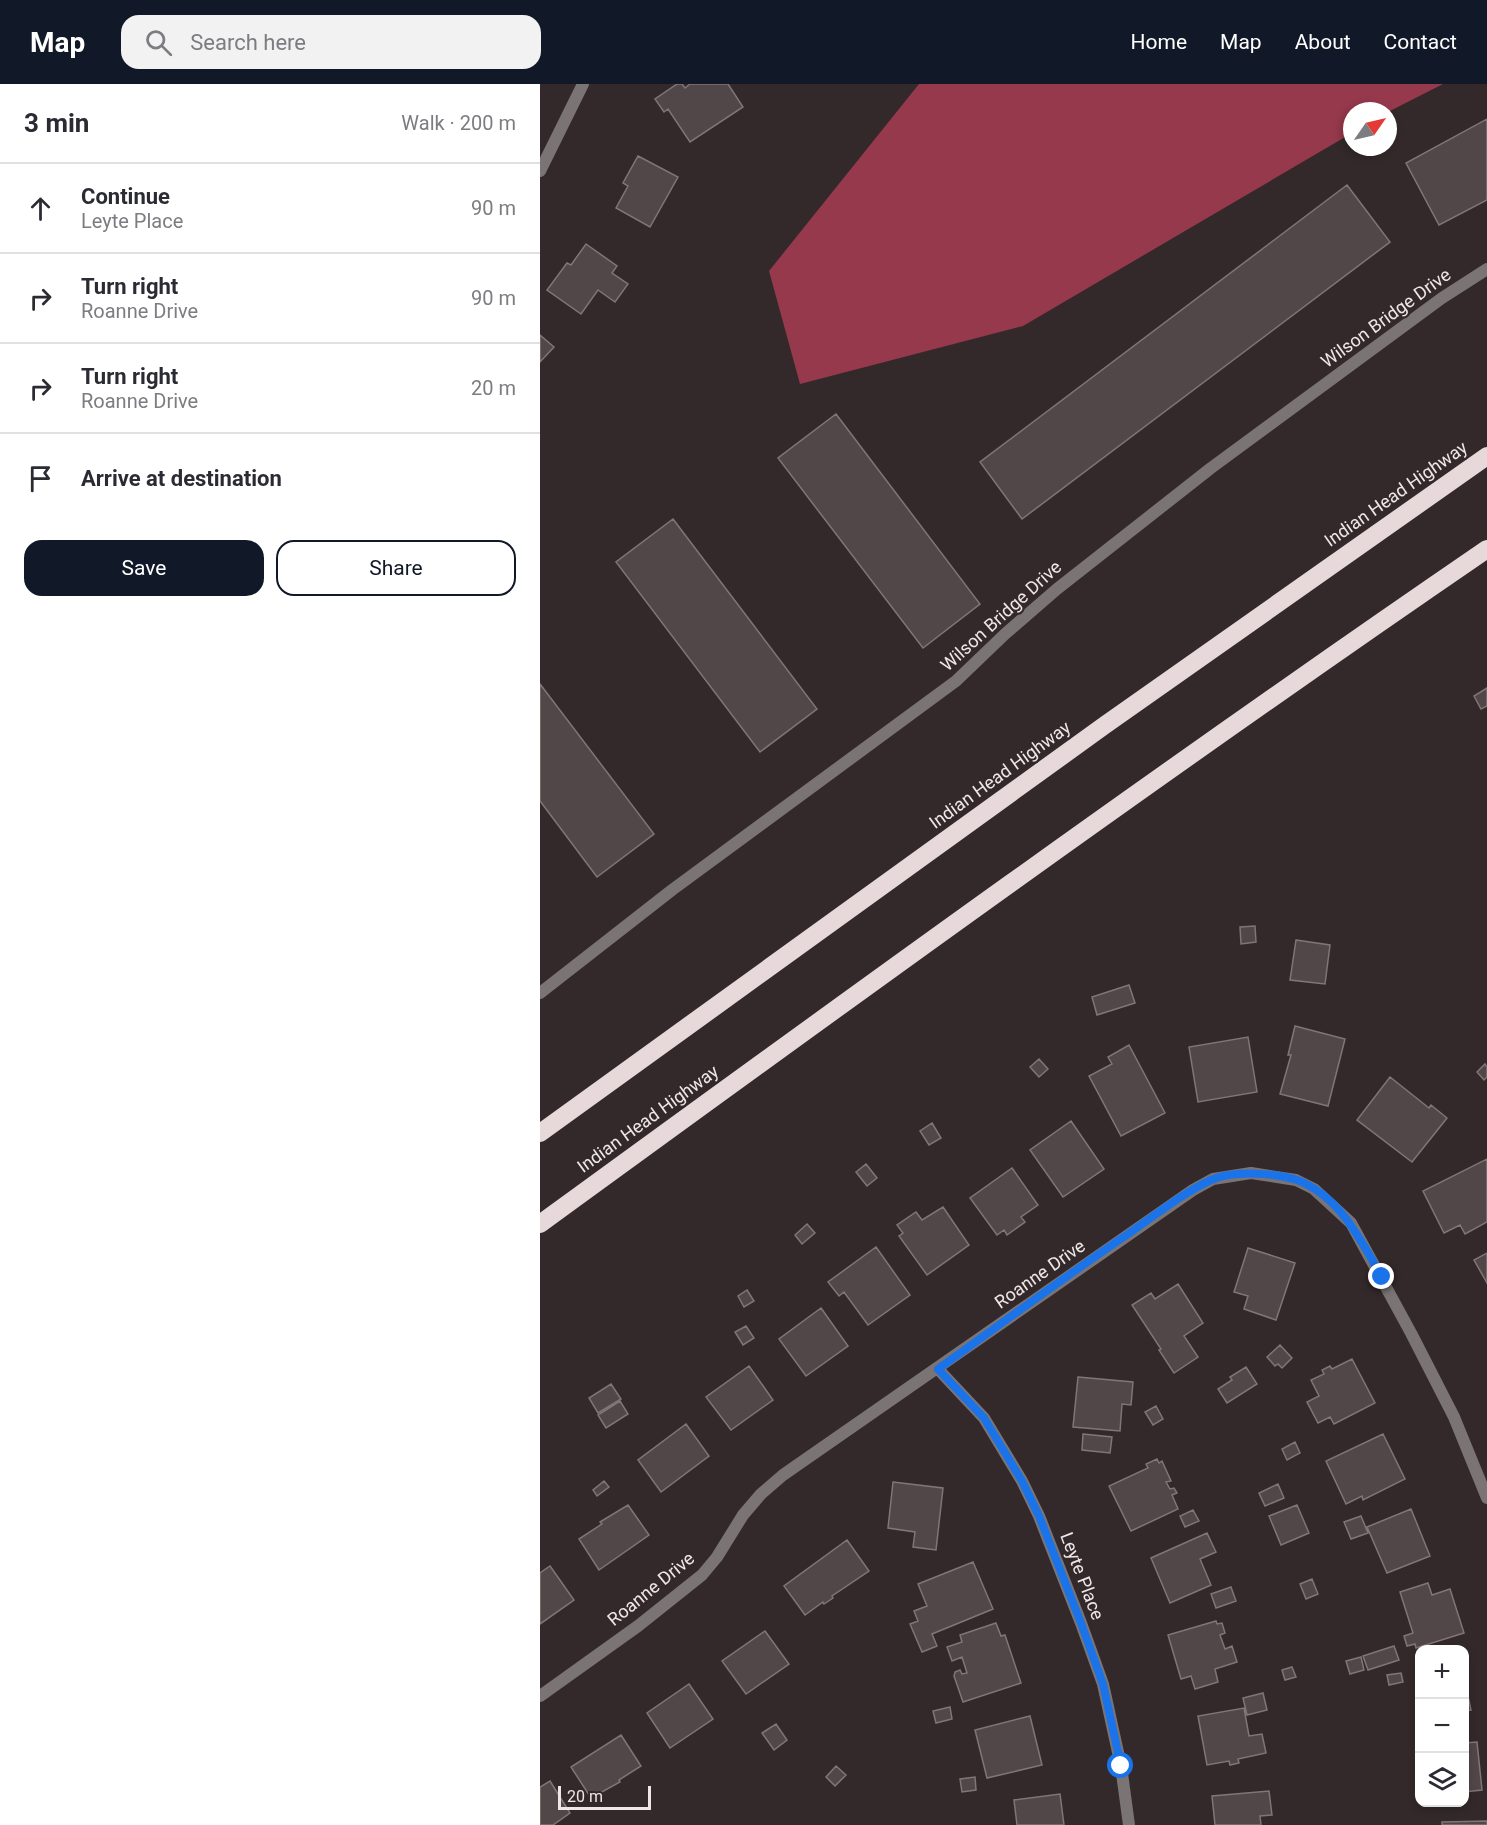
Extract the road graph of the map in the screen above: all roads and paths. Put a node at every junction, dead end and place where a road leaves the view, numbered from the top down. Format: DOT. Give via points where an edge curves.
graph roads {
  1 [pos="583,84"];
  2 [pos="540,171"];
  3 [pos="1487,269"];
  4 [pos="1487,456"];
  5 [pos="1487,549"];
  6 [pos="540,993"];
  7 [pos="540,1133"];
  8 [pos="540,1224"];
  9 [pos="938,1369"];
  10 [pos="1487,1498"];
  11 [pos="540,1696"];
  12 [pos="1129,1825"];
  1 -- 2 [label="street"];
  3 -- 6 [label="street, Wilson Bridge Drive" via="1211,468 1057,589 956,681 672,890"];
  4 -- 7 [label="highway, Indian Head Highway" via="1104,725"];
  5 -- 8 [label="highway, Indian Head Highway" via="1340,650"];
  9 -- 10 [label="street, Roanne Drive" via="1193,1190 1214,1179 1251,1173 1296,1180 1314,1189 1351,1223 1454,1417"];
  9 -- 11 [label="street, Roanne Drive" via="768,1487 743,1515 702,1575"];
  9 -- 12 [label="street, Leyte Place" via="984,1418 1039,1516 1103,1684"];
}
